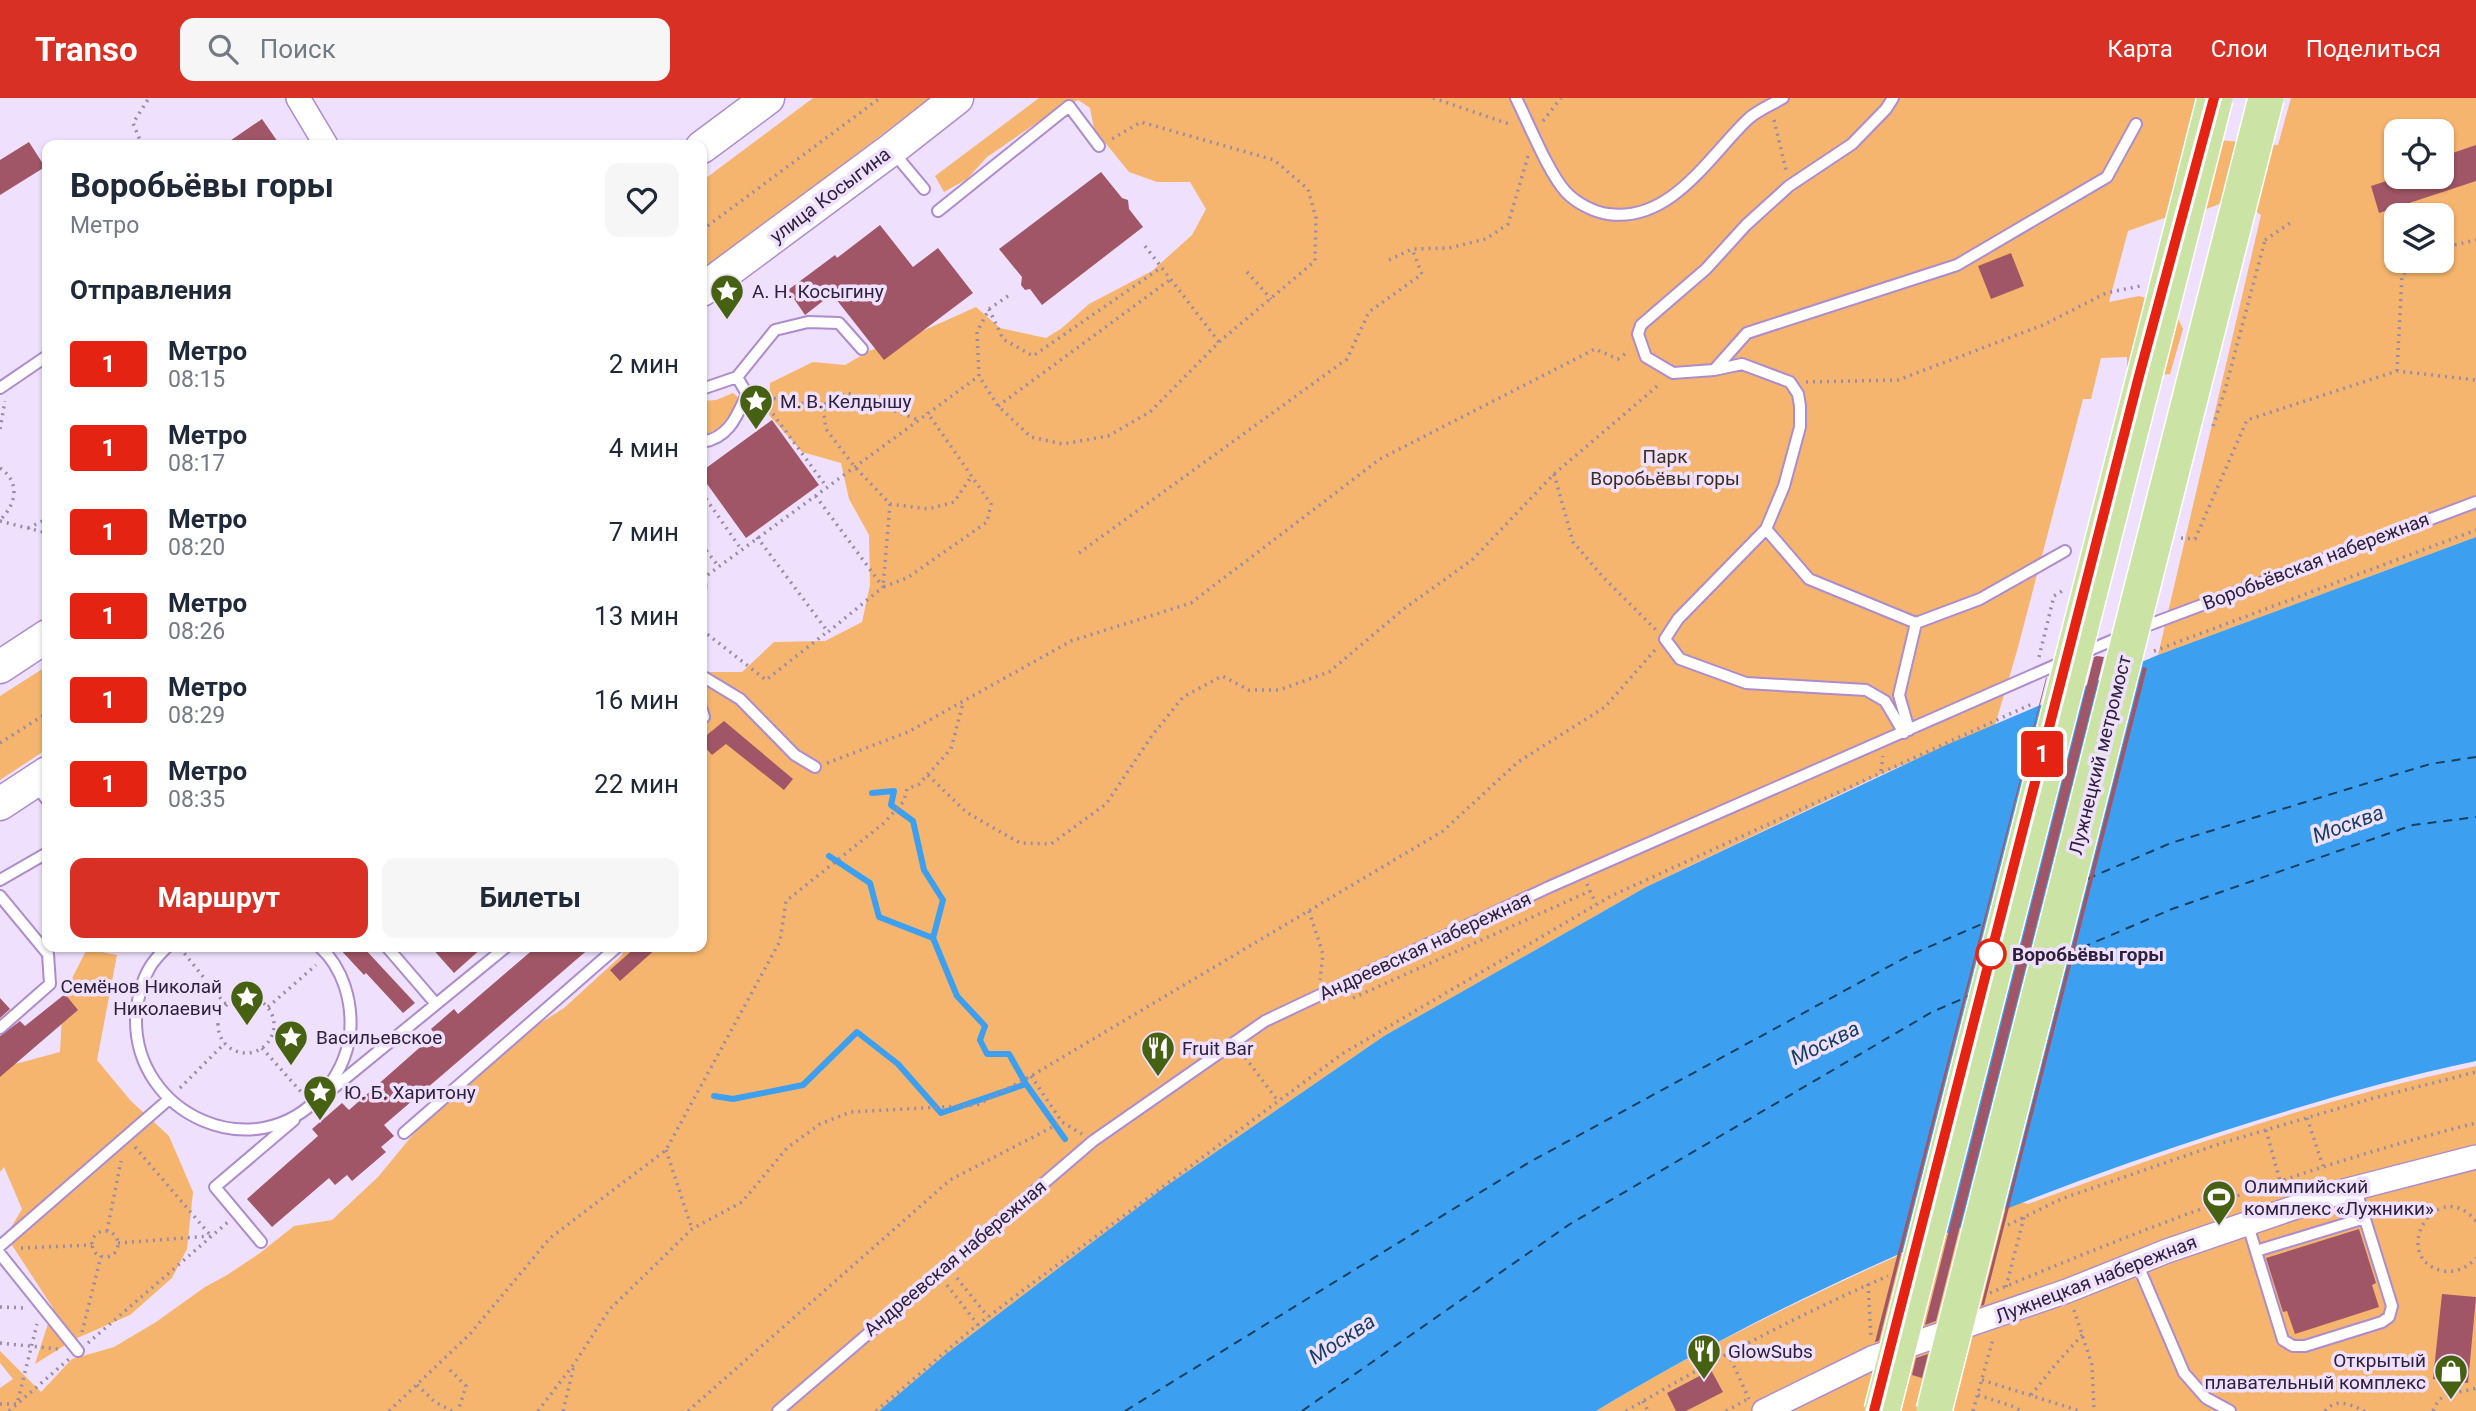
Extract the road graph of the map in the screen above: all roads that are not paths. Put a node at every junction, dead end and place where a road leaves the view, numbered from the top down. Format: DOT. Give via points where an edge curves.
graph roads {
  1 [pos="298,98"];
  2 [pos="768,98"];
  3 [pos="957,98"];
  4 [pos="1516,98"];
  5 [pos="1783,98"];
  6 [pos="1893,98"];
  7 [pos="2215,98"];
  8 [pos="2266,98"];
  9 [pos="2136,124"];
  10 [pos="323,140"];
  11 [pos="707,143"];
  12 [pos="1099,146"];
  13 [pos="892,149"];
  14 [pos="924,189"];
  15 [pos="938,211"];
  16 [pos="707,286"];
  17 [pos="862,349"];
  18 [pos="42,359"];
  19 [pos="1714,370"];
  20 [pos="737,377"];
  21 [pos="5,385"];
  22 [pos="707,387"];
  23 [pos="707,441"];
  24 [pos="2476,502"];
  25 [pos="1766,529"];
  26 [pos="2065,551"];
  27 [pos="2157,621"];
  28 [pos="1916,623"];
  29 [pos="42,639"];
  30 [pos="0,667"];
  31 [pos="707,679"];
  32 [pos="1906,732"];
  33 [pos="815,767"];
  34 [pos="42,785"];
  35 [pos="0,804"];
  36 [pos="42,856"];
  37 [pos="0,880"];
  38 [pos="0,896"];
  39 [pos="42,947"];
  40 [pos="46,952"];
  41 [pos="163,952"];
  42 [pos="325,952"];
  43 [pos="391,952"];
  44 [pos="499,952"];
  45 [pos="611,952"];
  46 [pos="436,1004"];
  47 [pos="0,1028"];
  48 [pos="168,1100"];
  49 [pos="312,1105"];
  50 [pos="404,1133"];
  51 [pos="2476,1157"];
  52 [pos="2355,1187"];
  53 [pos="2365,1218"];
  54 [pos="2247,1222"];
  55 [pos="261,1242"];
  56 [pos="0,1247"];
  57 [pos="2256,1251"];
  58 [pos="0,1254"];
  59 [pos="2137,1263"];
  60 [pos="78,1351"];
  61 [pos="778,1411"];
  62 [pos="1764,1411"];
  63 [pos="1882,1411"];
  64 [pos="1934,1411"];
  65 [pos="2230,1411"];
  1 -- 10 [label="street"];
  2 -- 11 [label="main road"];
  3 -- 13 [label="main road, улица Косыгина"];
  4 -- 5 [label="lane" via="1566,193 1596,212 1622,216 1658,207 1692,179 1749,117"];
  6 -- 19 [label="lane" via="1852,144 1789,186 1706,269 1641,325 1638,334 1646,356 1673,373"];
  7 -- 63 [label="main road, bridge"];
  8 -- 64 [label="main road, Лужнецкий метромост, bridge"];
  9 -- 19 [label="lane" via="2107,177 1957,265 1747,333"];
  12 -- 15 [label="lane" via="1069,106"];
  13 -- 14 [label="lane"];
  13 -- 16 [label="main road, улица Косыгина"];
  17 -- 20 [label="lane" via="839,323 808,322 775,330"];
  18 -- 21 [label="lane"];
  19 -- 25 [label="lane" via="1742,364 1790,383 1798,394 1800,427"];
  20 -- 22 [label="lane"];
  20 -- 23 [label="lane" via="747,394 733,425"];
  24 -- 27 [label="lane, Воробьёвская набережная"];
  25 -- 28 [label="lane" via="1809,579"];
  25 -- 32 [label="lane" via="1678,619 1665,639 1680,659 1746,683 1866,690 1885,701"];
  26 -- 28 [label="lane" via="1980,598"];
  27 -- 32 [label="lane, Андреевская набережная"];
  28 -- 32 [label="lane" via="1899,695"];
  29 -- 30 [label="main road"];
  31 -- 33 [label="lane" via="740,699 795,755"];
  32 -- 61 [label="lane, Андреевская набережная" via="1549,887 1265,1021 1093,1141"];
  34 -- 35 [label="main road"];
  36 -- 37 [label="lane"];
  38 -- 39 [label="lane"];
  40 -- 47 [label="lane" via="50,984"];
  41 -- 48 [label="lane" via="150,967 137,1001 136,1037 147,1071"];
  42 -- 49 [label="lane" via="345,984 351,1016 348,1049 334,1080"];
  43 -- 46 [label="lane"];
  44 -- 46 [label="lane"];
  45 -- 50 [label="lane"];
  46 -- 49 [label="lane"];
  48 -- 49 [label="lane" via="194,1118 224,1128 255,1129 285,1121"];
  48 -- 56 [label="lane"];
  49 -- 55 [label="lane" via="215,1187"];
  51 -- 52 [label="street, Лужнецкая набережная"];
  52 -- 53 [label="lane"];
  52 -- 54 [label="street, Лужнецкая набережная"];
  53 -- 57 [label="lane"];
  53 -- 57 [label="lane" via="2391,1313 2382,1322 2305,1346 2283,1340"];
  54 -- 57 [label="lane"];
  54 -- 59 [label="street, Лужнецкая набережная"];
  58 -- 60 [label="lane"];
  59 -- 62 [label="street, Лужнецкая набережная" via="2067,1292 1872,1358"];
  59 -- 65 [label="lane" via="2185,1373 2206,1398"];
}
